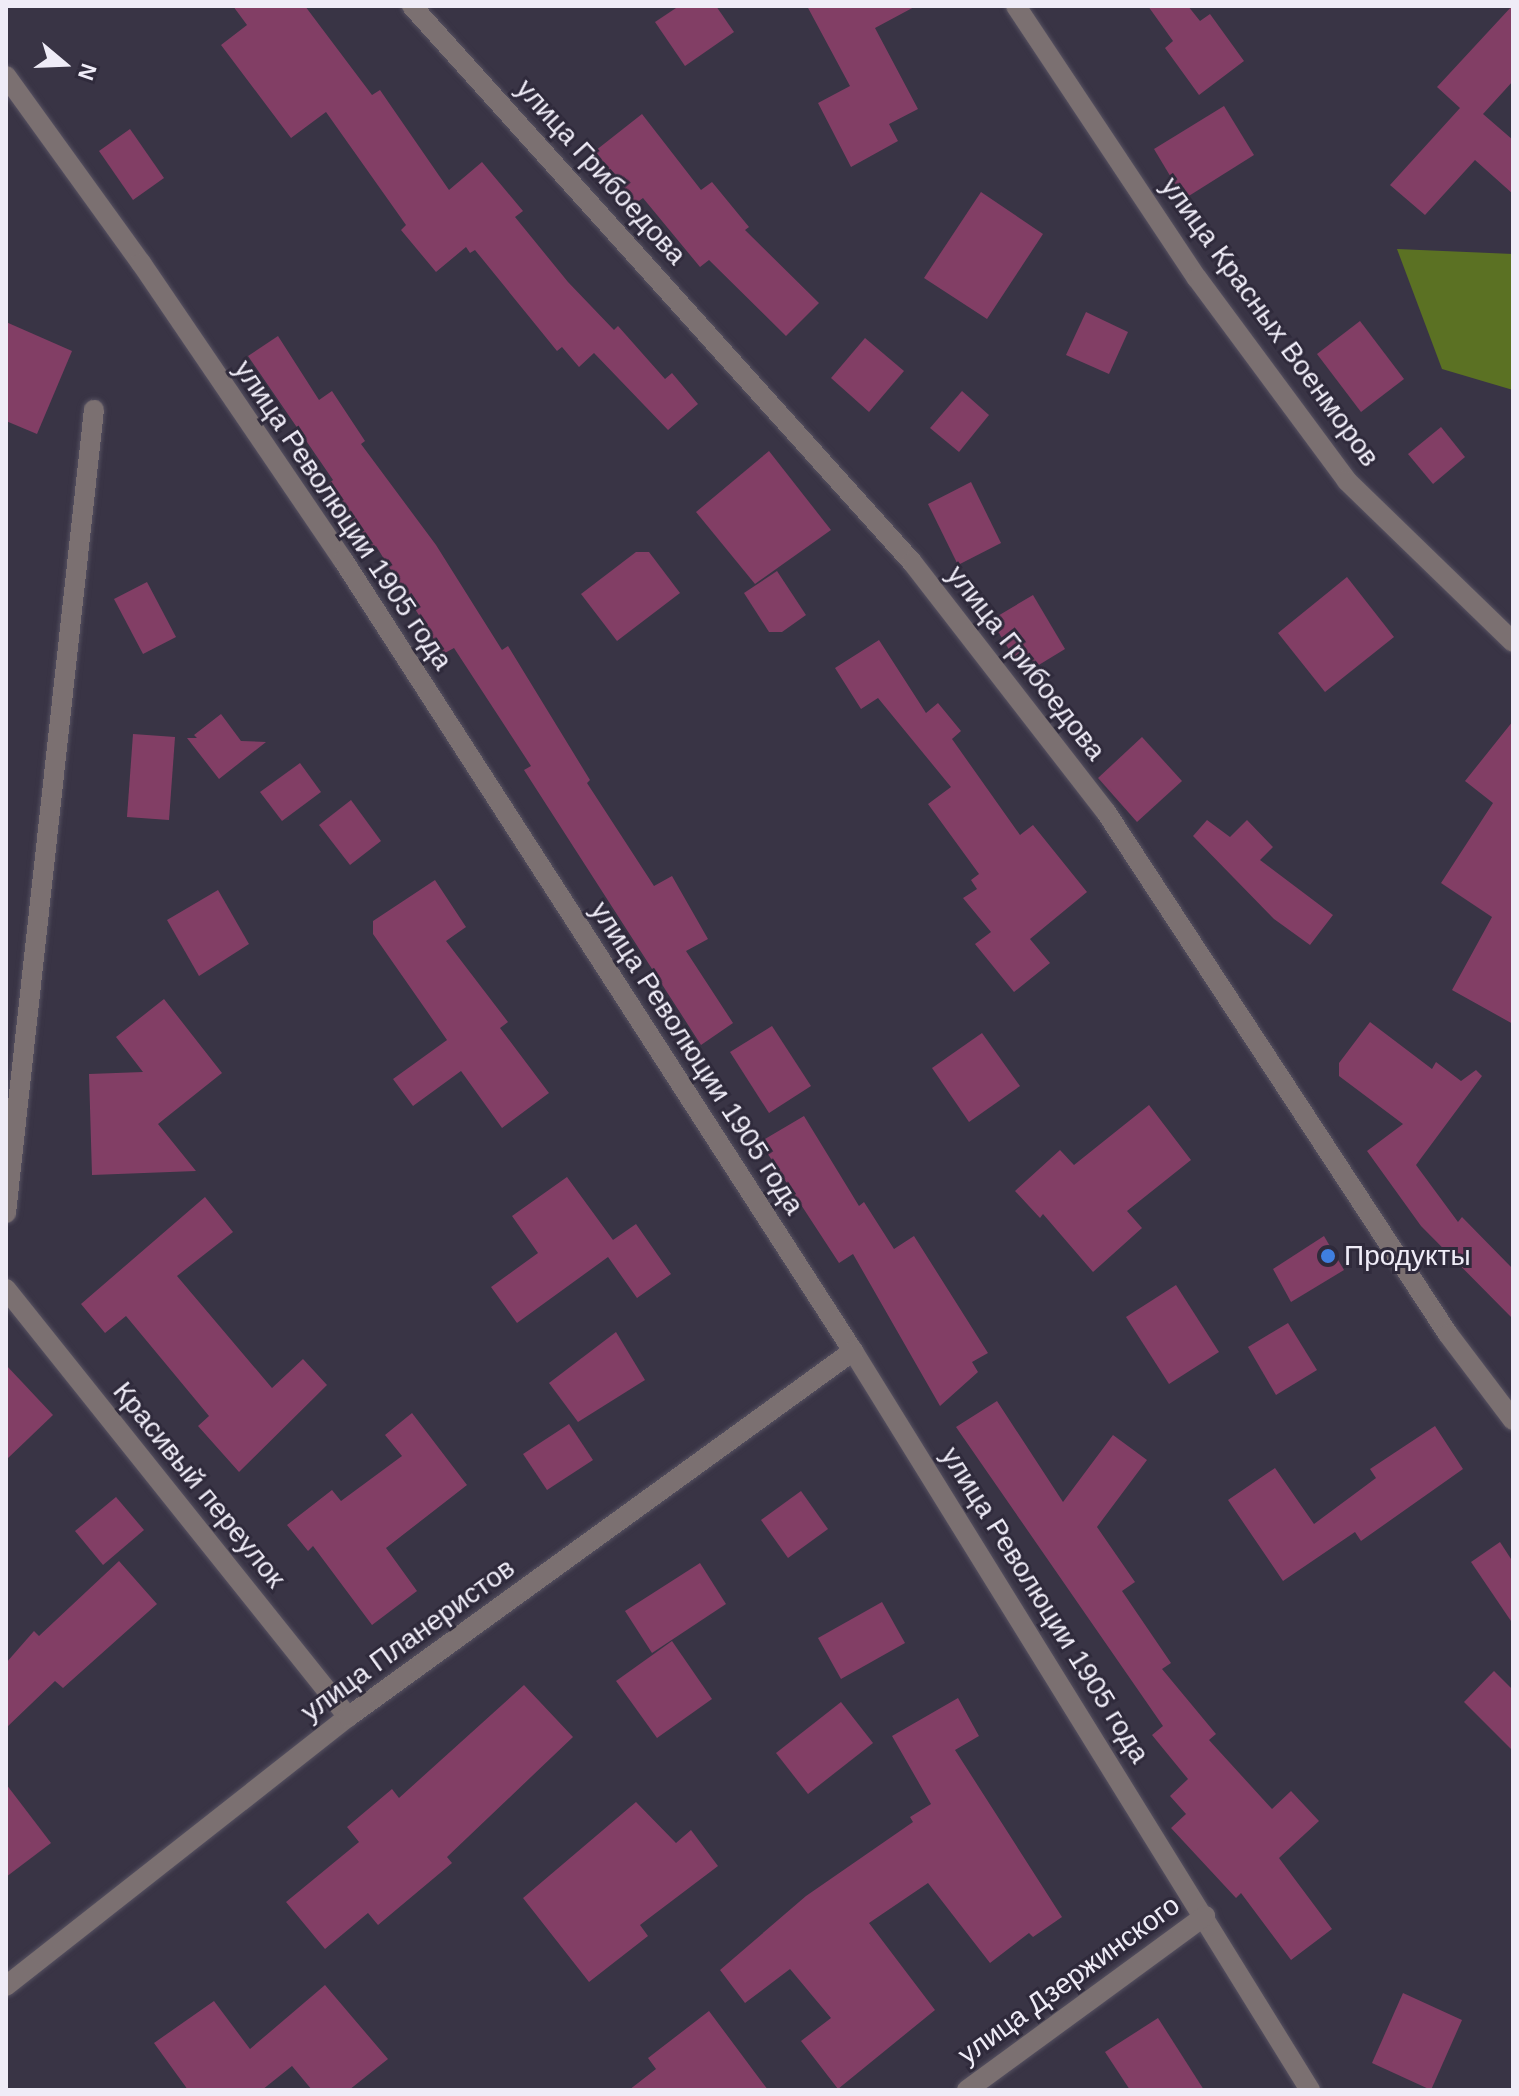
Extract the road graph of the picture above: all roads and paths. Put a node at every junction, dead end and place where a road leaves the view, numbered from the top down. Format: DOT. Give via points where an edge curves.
graph roads {
  1 [pos="412,6"];
  2 [pos="1016,6"];
  3 [pos="6,76"];
  4 [pos="94,410"];
  5 [pos="1513,642"];
  6 [pos="6,1213"];
  7 [pos="6,1289"];
  8 [pos="853,1351"];
  9 [pos="1513,1420"];
  10 [pos="348,1717"];
  11 [pos="1205,1916"];
  12 [pos="6,1986"];
  13 [pos="967,2090"];
  14 [pos="1310,2090"];
  1 -- 9 [label="street, улица Грибоедова" via="912,562 1106,812 1448,1334"];
  2 -- 5 [label="street, улица Красных Военморов" via="1197,278 1347,481"];
  3 -- 8 [label="street, улица Революции 1905 года" via="343,560"];
  4 -- 6 [label="street"];
  7 -- 10 [label="street, Красивый переулок"];
  8 -- 10 [label="street, улица Планеристов"];
  8 -- 11 [label="street, улица Революции 1905 года"];
  10 -- 12 [label="street, улица Планеристов"];
  11 -- 13 [label="street, улица Дзержинского"];
  11 -- 14 [label="street, улица Революции 1905 года"];
}
